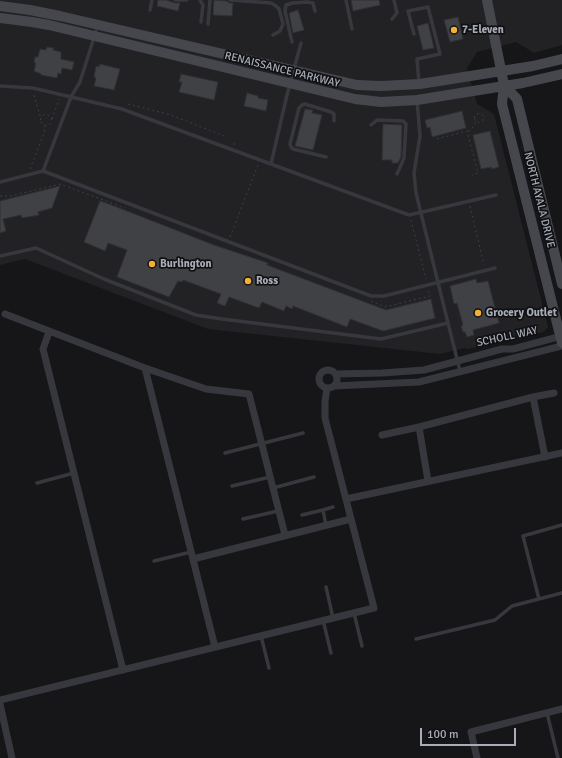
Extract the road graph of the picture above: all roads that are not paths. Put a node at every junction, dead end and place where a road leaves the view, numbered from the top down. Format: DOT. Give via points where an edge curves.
graph roads {
  1 [pos="152,0"];
  2 [pos="175,0"];
  3 [pos="187,0"];
  4 [pos="200,0"];
  5 [pos="210,0"];
  6 [pos="230,0"];
  7 [pos="346,0"];
  8 [pos="394,0"];
  9 [pos="487,0"];
  10 [pos="0,6"];
  11 [pos="150,10"];
  12 [pos="315,10"];
  13 [pos="0,18"];
  14 [pos="392,19"];
  15 [pos="201,22"];
  16 [pos="208,24"];
  17 [pos="352,29"];
  18 [pos="95,34"];
  19 [pos="414,34"];
  20 [pos="273,35"];
  21 [pos="292,42"];
  22 [pos="301,44"];
  23 [pos="562,59"];
  24 [pos="293,70"];
  25 [pos="501,71"];
  26 [pos="562,74"];
  27 [pos="289,84"];
  28 [pos="420,84"];
  29 [pos="504,85"];
  30 [pos="0,86"];
  31 [pos="71,97"];
  32 [pos="417,100"];
  33 [pos="334,120"];
  34 [pos="371,125"];
  35 [pos="326,157"];
  36 [pos="271,164"];
  37 [pos="43,171"];
  38 [pos="397,174"];
  39 [pos="0,182"];
  40 [pos="496,195"];
  41 [pos="421,213"];
  42 [pos="0,256"];
  43 [pos="496,268"];
  44 [pos="439,283"];
  45 [pos="562,284"];
  46 [pos="5,314"];
  47 [pos="448,323"];
  48 [pos="49,332"];
  49 [pos="562,340"];
  50 [pos="457,360"];
  51 [pos="145,368"];
  52 [pos="460,371"];
  53 [pos="365,373"];
  54 [pos="336,374"];
  55 [pos="364,385"];
  56 [pos="331,387"];
  57 [pos="554,393"];
  58 [pos="534,397"];
  59 [pos="419,427"];
  60 [pos="303,433"];
  61 [pos="382,435"];
  62 [pos="262,443"];
  63 [pos="225,452"];
  64 [pos="562,453"];
  65 [pos="545,457"];
  66 [pos="74,472"];
  67 [pos="270,477"];
  68 [pos="314,477"];
  69 [pos="428,481"];
  70 [pos="37,482"];
  71 [pos="232,486"];
  72 [pos="273,488"];
  73 [pos="346,499"];
  74 [pos="333,507"];
  75 [pos="322,510"];
  76 [pos="278,511"];
  77 [pos="302,515"];
  78 [pos="351,518"];
  79 [pos="242,519"];
  80 [pos="326,525"];
  81 [pos="562,525"];
  82 [pos="285,535"];
  83 [pos="193,555"];
  84 [pos="154,561"];
  85 [pos="326,587"];
  86 [pos="562,593"];
  87 [pos="539,599"];
  88 [pos="354,613"];
  89 [pos="333,618"];
  90 [pos="323,620"];
  91 [pos="261,636"];
  92 [pos="416,639"];
  93 [pos="362,646"];
  94 [pos="215,647"];
  95 [pos="331,653"];
  96 [pos="269,668"];
  97 [pos="123,670"];
  98 [pos="0,700"];
  99 [pos="0,704"];
  100 [pos="562,709"];
  101 [pos="547,713"];
  102 [pos="12,758"];
  103 [pos="477,758"];
  104 [pos="558,758"];
  1 -- 11 [label="lane"];
  2 -- 3 [label="lane"];
  4 -- 15 [label="lane" via="203,4"];
  5 -- 16 [label="lane"];
  6 -- 20 [label="lane" via="271,3 276,6 283,24 280,31"];
  7 -- 17 [label="lane"];
  8 -- 14 [label="lane" via="397,13"];
  9 -- 25 [label="street, NORTH AYALA DRIVE"];
  10 -- 24 [label="street, RENAISSANCE PARKWAY" via="60,16"];
  12 -- 21 [label="lane" via="313,4 307,2 286,5"];
  13 -- 18 [label="street, RENAISSANCE PARKWAY"];
  18 -- 27 [label="street, RENAISSANCE PARKWAY"];
  18 -- 31 [label="lane" via="80,82"];
  19 -- 28 [label="lane" via="408,10 428,7 440,54 417,59"];
  22 -- 24 [label="lane"];
  23 -- 25 [label="street, RENAISSANCE PARKWAY"];
  24 -- 27 [label="lane"];
  24 -- 28 [label="street, RENAISSANCE PARKWAY" via="357,85"];
  25 -- 28 [label="street, RENAISSANCE PARKWAY"];
  25 -- 29 [label="street, NORTH AYALA DRIVE"];
  26 -- 29 [label="street, RENAISSANCE PARKWAY"];
  27 -- 32 [label="street, RENAISSANCE PARKWAY" via="355,99 381,102"];
  27 -- 36 [label="lane"];
  29 -- 32 [label="street, RENAISSANCE PARKWAY"];
  29 -- 45 [label="street, NORTH AYALA DRIVE" via="517,99"];
  29 -- 49 [label="street, NORTH AYALA DRIVE" via="502,104"];
  30 -- 31 [label="lane" via="33,88"];
  31 -- 36 [label="lane" via="122,109"];
  31 -- 37 [label="lane"];
  32 -- 41 [label="lane" via="420,136 414,173"];
  33 -- 35 [label="lane" via="334,114 331,112 302,105 290,144 293,149"];
  34 -- 38 [label="lane" via="377,120 403,121 406,124 404,158"];
  36 -- 41 [label="lane" via="409,215"];
  37 -- 39 [label="lane"];
  37 -- 44 [label="lane" via="371,296 384,296"];
  40 -- 41 [label="lane"];
  41 -- 44 [label="lane"];
  42 -- 47 [label="lane" via="36,248 104,279 196,315 222,320 381,339"];
  43 -- 44 [label="lane"];
  44 -- 47 [label="lane"];
  46 -- 48 [label="street"];
  47 -- 50 [label="lane"];
  48 -- 51 [label="street"];
  48 -- 66 [label="street" via="42,349"];
  49 -- 50 [label="street, SCHOLL WAY" via="513,349 502,348"];
  49 -- 52 [label="street, SCHOLL WAY"];
  50 -- 52 [label="lane"];
  50 -- 53 [label="street, SCHOLL WAY" via="424,370"];
  51 -- 62 [label="street" via="206,389 249,394"];
  51 -- 83 [label="street"];
  52 -- 55 [label="street, SCHOLL WAY" via="419,382"];
  53 -- 54 [label="street, SCHOLL WAY"];
  53 -- 55 [label="street"];
  54 -- 56 [label="street" via="338,379"];
  54 -- 56 [label="street" via="327,370 320,375 320,384"];
  55 -- 56 [label="street, SCHOLL WAY"];
  56 -- 73 [label="street" via="324,401 325,418"];
  57 -- 58 [label="street"];
  58 -- 59 [label="street"];
  58 -- 65 [label="street"];
  59 -- 61 [label="street"];
  59 -- 69 [label="street"];
  60 -- 62 [label="lane"];
  62 -- 63 [label="lane"];
  62 -- 67 [label="street"];
  64 -- 65 [label="street"];
  65 -- 69 [label="street"];
  66 -- 70 [label="lane"];
  66 -- 97 [label="street"];
  67 -- 71 [label="lane"];
  67 -- 72 [label="street"];
  68 -- 72 [label="lane"];
  69 -- 73 [label="street"];
  72 -- 76 [label="street"];
  73 -- 78 [label="street"];
  74 -- 75 [label="lane"];
  75 -- 77 [label="lane"];
  75 -- 80 [label="lane"];
  76 -- 79 [label="lane"];
  76 -- 82 [label="street"];
  78 -- 80 [label="street"];
  78 -- 88 [label="street" via="374,608"];
  80 -- 82 [label="street"];
  81 -- 87 [label="lane" via="523,536"];
  82 -- 83 [label="street"];
  83 -- 84 [label="lane"];
  83 -- 94 [label="street"];
  85 -- 89 [label="lane"];
  86 -- 87 [label="lane"];
  87 -- 92 [label="lane" via="512,606 495,620"];
  88 -- 89 [label="street"];
  88 -- 93 [label="lane"];
  89 -- 90 [label="street"];
  90 -- 91 [label="street"];
  90 -- 95 [label="lane"];
  91 -- 94 [label="street"];
  91 -- 96 [label="lane"];
  94 -- 97 [label="street"];
  97 -- 98 [label="street"];
  99 -- 102 [label="street"];
  100 -- 101 [label="street"];
  101 -- 103 [label="street" via="471,732"];
  101 -- 104 [label="lane"];
}
